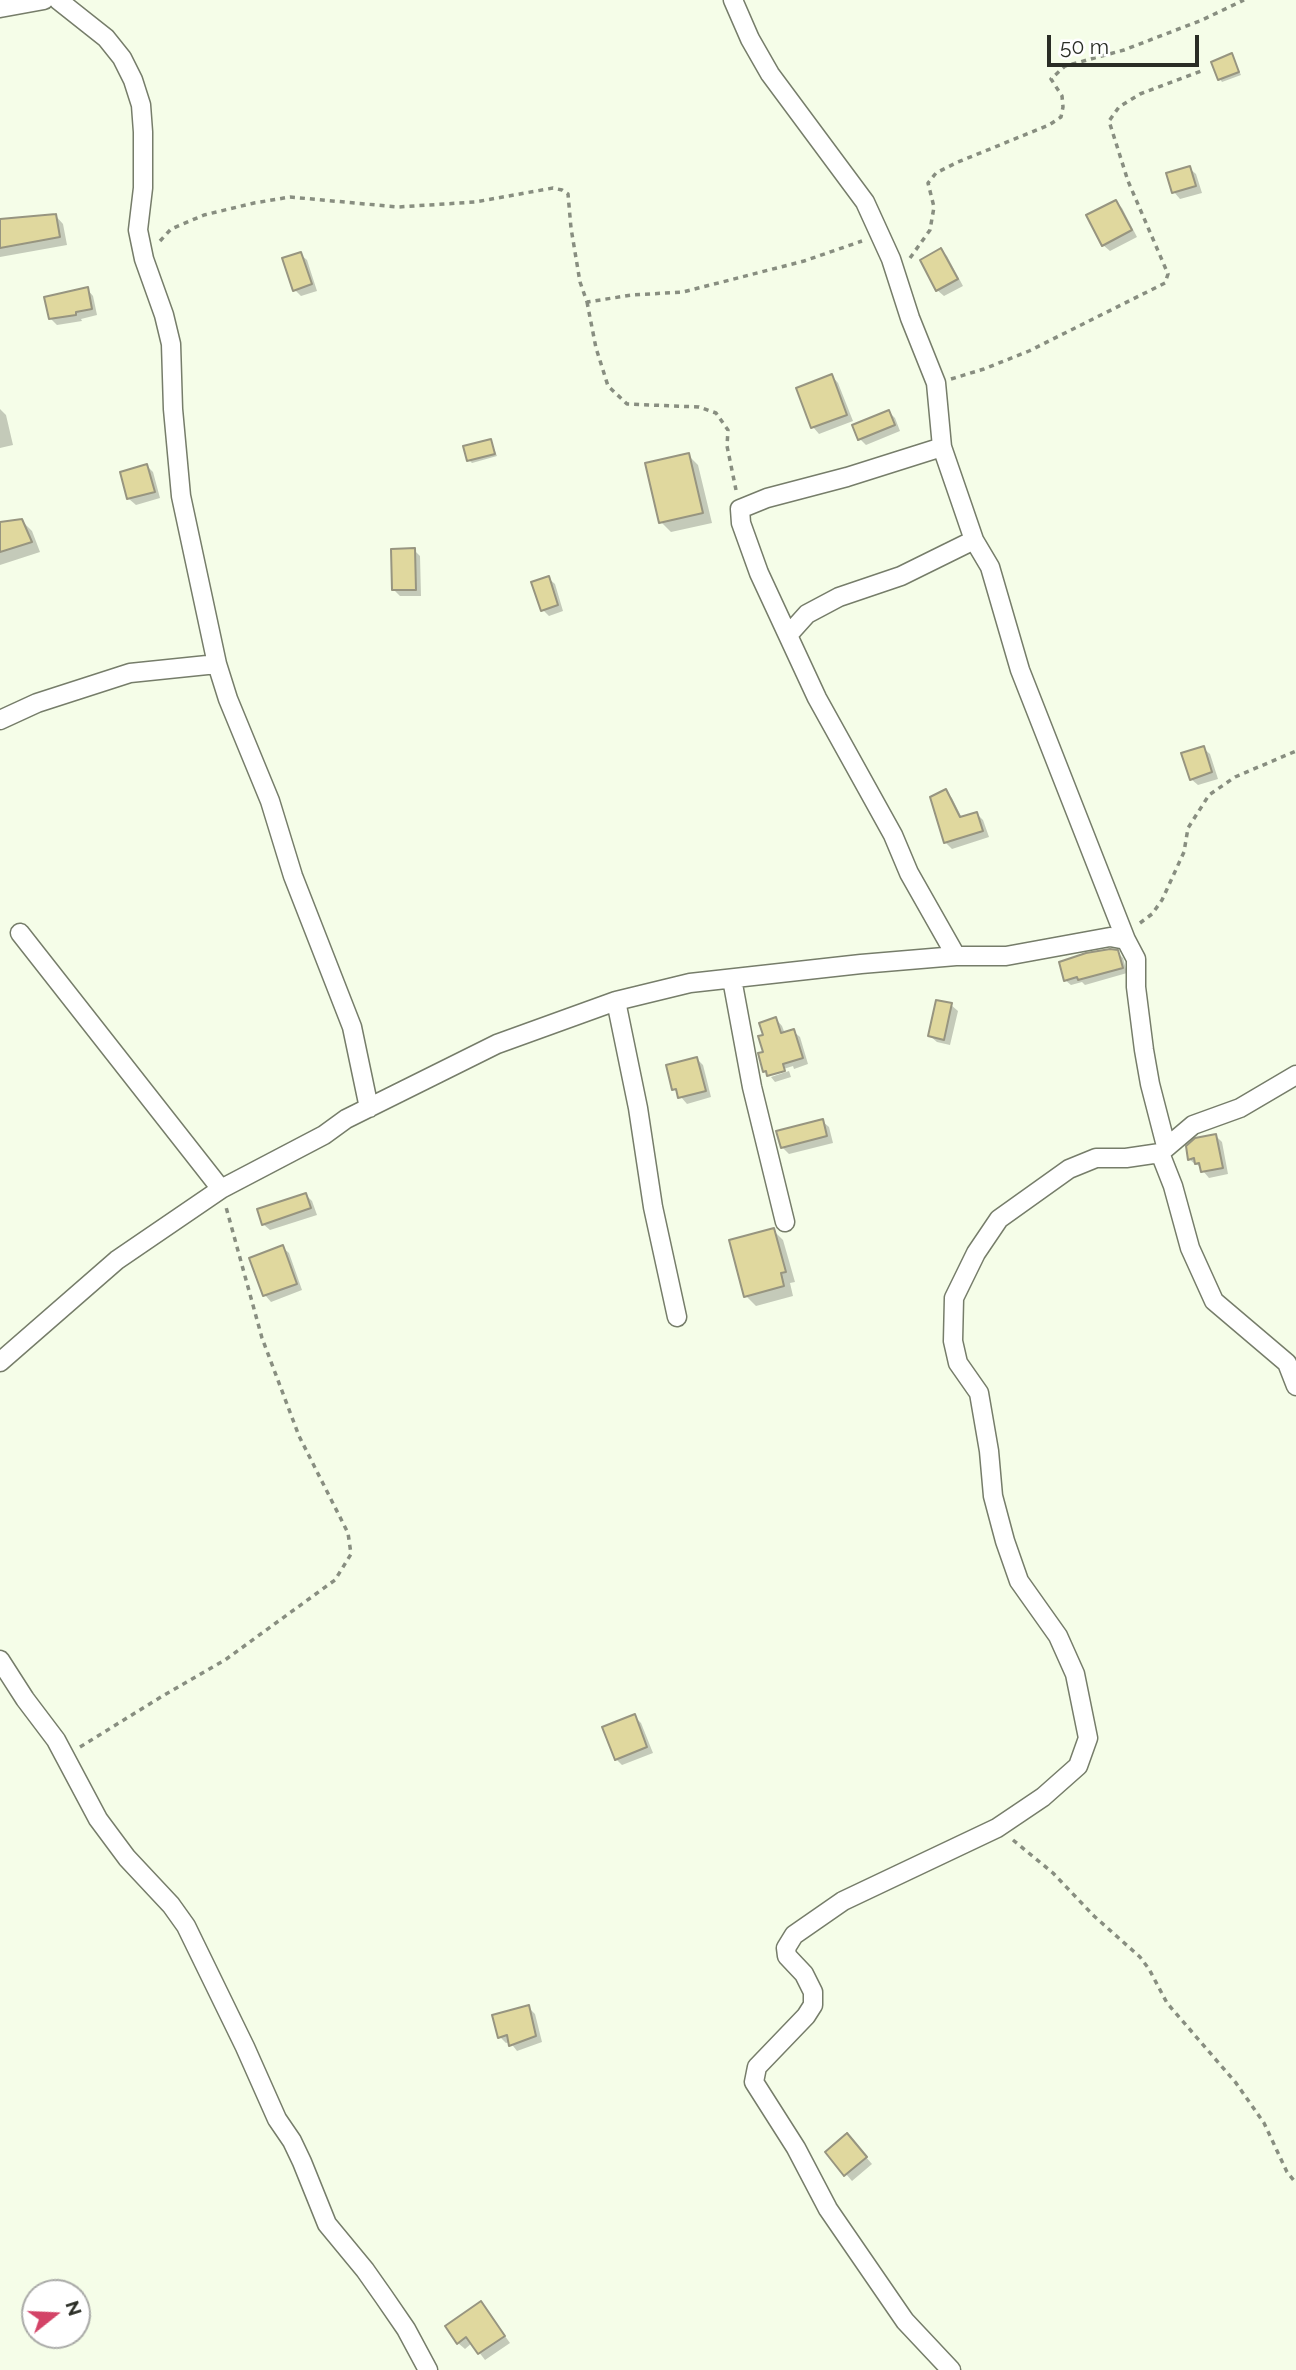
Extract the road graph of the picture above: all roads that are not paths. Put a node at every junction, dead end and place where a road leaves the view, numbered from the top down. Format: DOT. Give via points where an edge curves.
graph roads {
  1 [pos="44,0"];
  2 [pos="58,0"];
  3 [pos="733,0"];
  4 [pos="0,8"];
  5 [pos="942,447"];
  6 [pos="974,540"];
  7 [pos="789,634"];
  8 [pos="217,664"];
  9 [pos="0,720"];
  10 [pos="20,933"];
  11 [pos="1126,940"];
  12 [pos="956,956"];
  13 [pos="732,979"];
  14 [pos="616,1001"];
  15 [pos="1296,1075"];
  16 [pos="369,1108"];
  17 [pos="1163,1149"];
  18 [pos="221,1189"];
  19 [pos="785,1223"];
  20 [pos="677,1317"];
  21 [pos="0,1362"];
  22 [pos="1296,1386"];
  23 [pos="0,1660"];
  24 [pos="428,2370"];
  25 [pos="951,2370"];
  1 -- 4 [label="street"];
  2 -- 8 [label="street" via="106,38 122,58 141,105 138,230 171,344 181,496"];
  3 -- 5 [label="street" via="770,74 865,202 881,235 936,383"];
  5 -- 6 [label="street"];
  5 -- 7 [label="street" via="740,509 759,573"];
  6 -- 7 [label="street" via="901,576 839,597 807,614"];
  6 -- 11 [label="street" via="990,567 1020,670"];
  7 -- 12 [label="street" via="817,698"];
  8 -- 9 [label="street" via="130,673"];
  8 -- 16 [label="street" via="352,1027"];
  10 -- 18 [label="street"];
  11 -- 12 [label="street" via="1110,937 1006,956"];
  11 -- 17 [label="street" via="1136,959 1144,1050"];
  12 -- 13 [label="street"];
  13 -- 14 [label="street"];
  13 -- 19 [label="street"];
  14 -- 16 [label="street" via="497,1044"];
  14 -- 20 [label="street"];
  15 -- 17 [label="street" via="1240,1108 1193,1125"];
  16 -- 18 [label="street"];
  17 -- 22 [label="street" via="1190,1248 1214,1301 1287,1363"];
  17 -- 25 [label="street" via="1096,1158 1069,1169 1038,1191 999,1220 954,1298 953,1341 958,1363 979,1393 993,1496 1005,1541 1019,1581 1058,1636 1075,1674 1088,1738 1078,1766 997,1828 843,1901 794,1936 786,1948 787,1956 804,1975 813,1992 813,2005 757,2067 754,2082 828,2209 905,2321"];
  18 -- 21 [label="street" via="117,1260"];
  23 -- 24 [label="street" via="66,1756 98,1819 186,1926 302,2162 327,2224 406,2329"];
}
